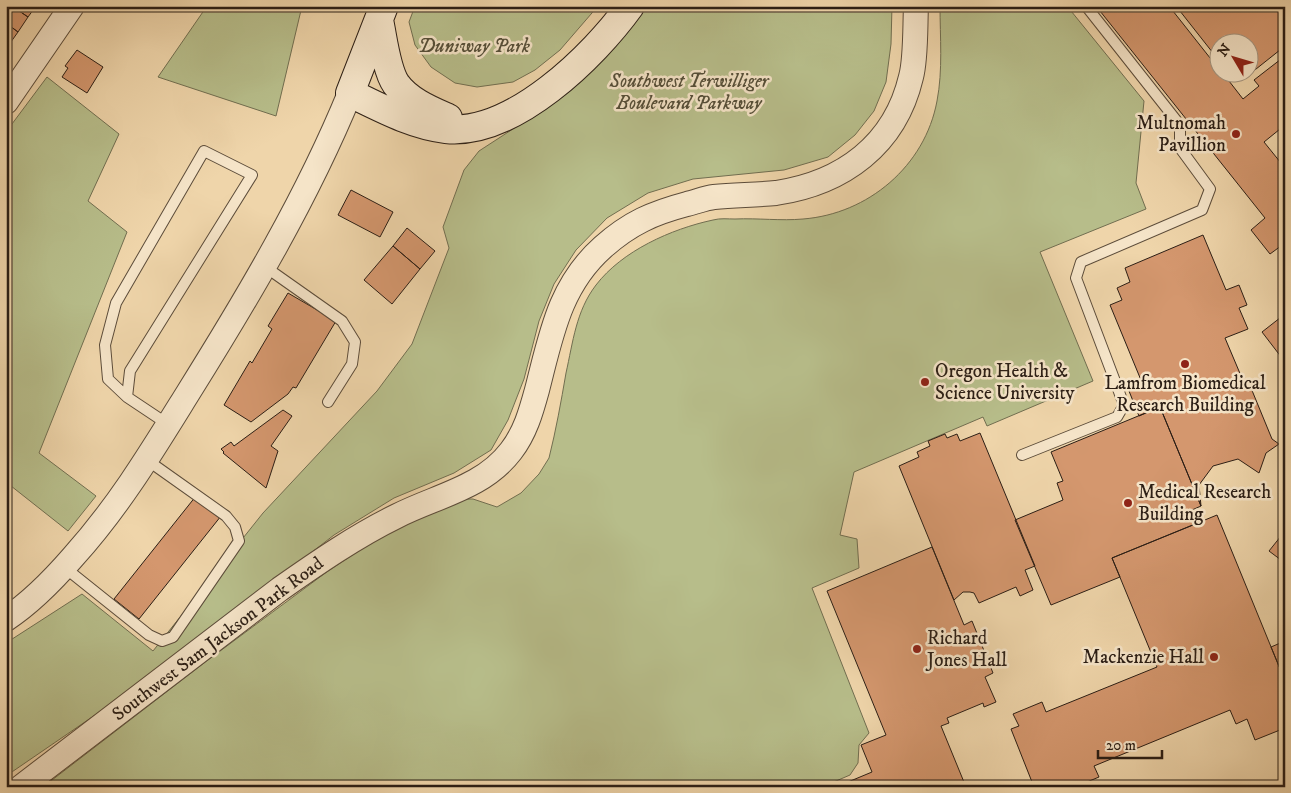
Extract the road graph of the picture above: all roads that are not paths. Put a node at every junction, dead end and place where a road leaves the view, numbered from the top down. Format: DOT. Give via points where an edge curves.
graph roads {
  1 [pos="72,6"];
  2 [pos="630,6"];
  3 [pos="916,6"];
  4 [pos="1086,6"];
  5 [pos="381,13"];
  6 [pos="350,93"];
  7 [pos="6,102"];
  8 [pos="470,128"];
  9 [pos="264,266"];
  10 [pos="127,398"];
  11 [pos="328,402"];
  12 [pos="168,425"];
  13 [pos="1022,455"];
  14 [pos="147,460"];
  15 [pos="64,567"];
  16 [pos="6,619"];
  17 [pos="21,787"];
  1 -- 7 [label="street"];
  2 -- 8 [label="main road" via="578,64 542,94 505,118"];
  3 -- 17 [label="street, Southwest Sam Jackson Park Road" via="912,76 904,100 880,142 865,156 821,181 776,193 713,197 663,210 623,230 586,264 572,284 558,311 530,415 511,451 499,464 467,486 396,516 305,571"];
  4 -- 13 [label="lane" via="1176,120 1180,130 1180,148 1210,189 1202,210 1081,262 1076,278 1124,404 1117,417"];
  5 -- 6 [label="main road"];
  5 -- 8 [label="main road" via="387,56 397,85 419,104"];
  6 -- 8 [label="main road" via="427,126"];
  6 -- 9 [label="street" via="311,182"];
  9 -- 11 [label="lane" via="342,321 355,342 352,364"];
  9 -- 12 [label="street"];
  10 -- 10 [label="lane" via="130,371 252,175 204,151 116,303 105,346 106,364 108,379"];
  10 -- 12 [label="lane"];
  12 -- 14 [label="street"];
  14 -- 15 [label="street" via="109,514"];
  14 -- 15 [label="lane" via="226,516 235,527 239,541 172,637 162,641 149,635"];
  15 -- 16 [label="street" via="38,594"];
}
